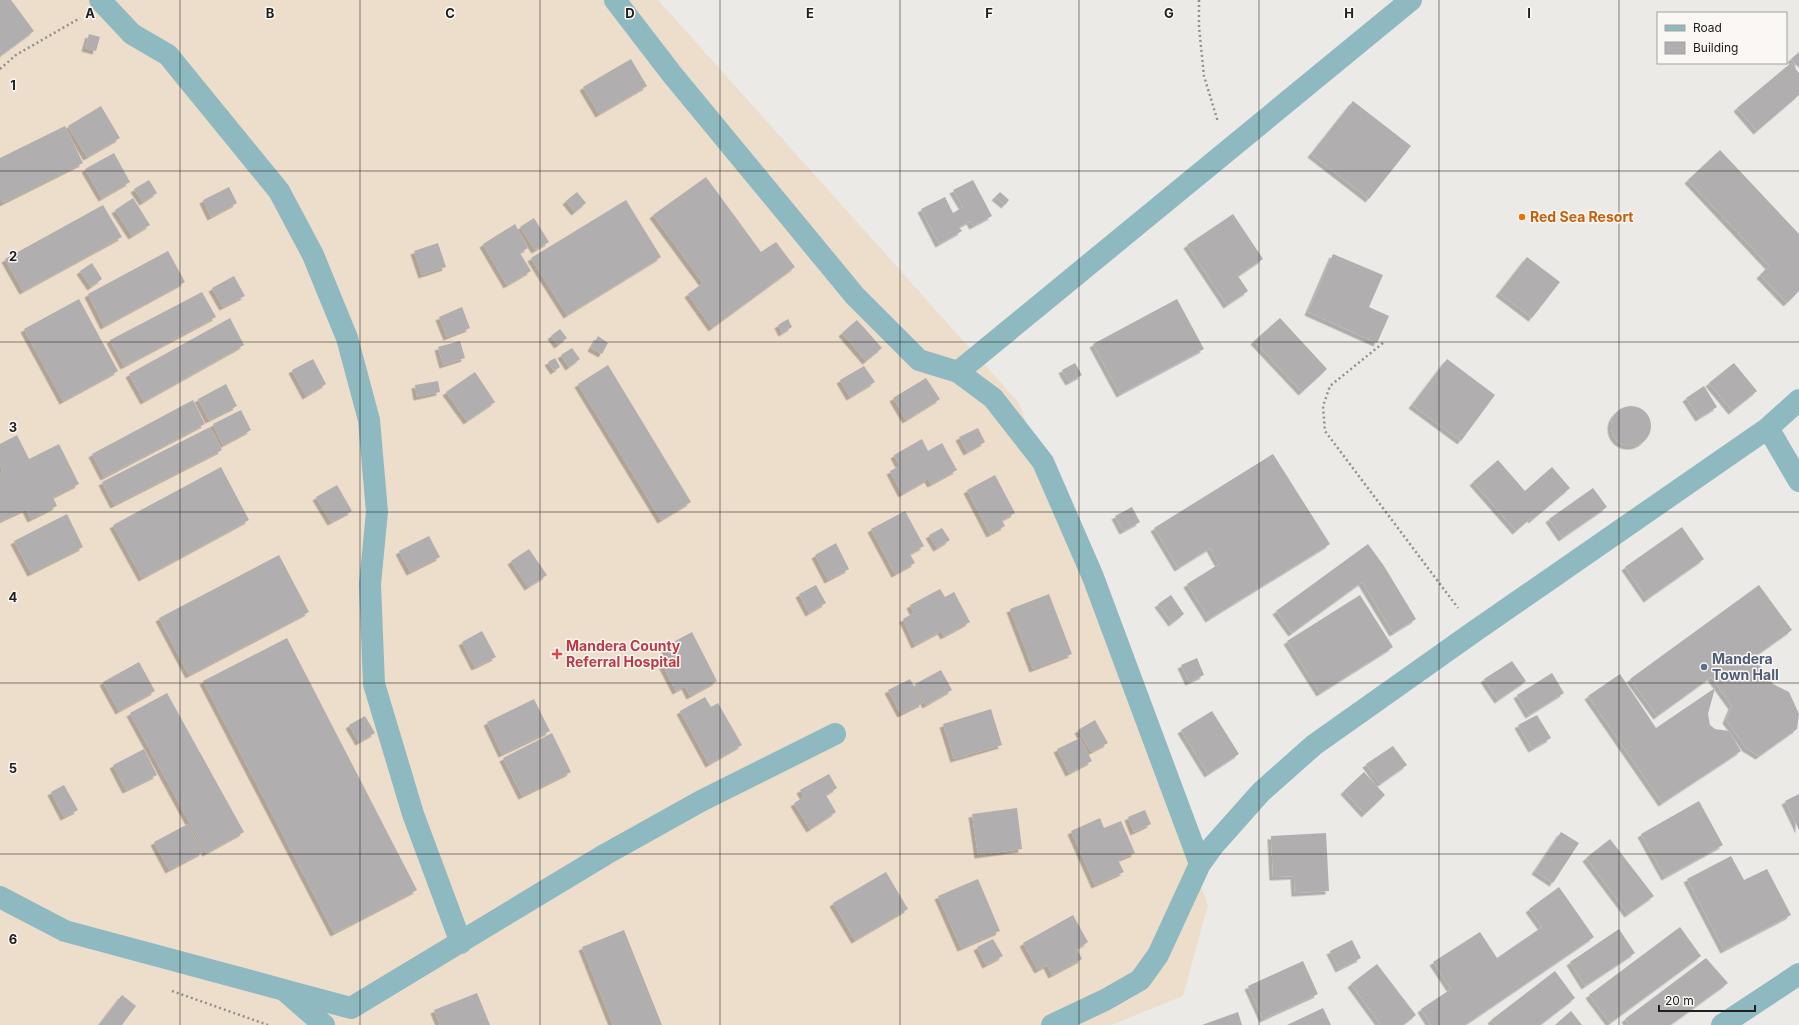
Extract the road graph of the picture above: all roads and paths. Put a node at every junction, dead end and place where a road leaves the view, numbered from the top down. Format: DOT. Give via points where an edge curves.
graph roads {
  1 [pos="615,0"];
  2 [pos="1199,0"];
  3 [pos="1411,0"];
  4 [pos="102,2"];
  5 [pos="0,69"];
  6 [pos="1227,151"];
  7 [pos="1383,343"];
  8 [pos="958,372"];
  9 [pos="1799,400"];
  10 [pos="1768,428"];
  11 [pos="1799,481"];
  12 [pos="1475,631"];
  13 [pos="835,734"];
  14 [pos="1200,864"];
  15 [pos="0,897"];
  16 [pos="461,943"];
  17 [pos="1799,974"];
  18 [pos="284,990"];
  19 [pos="324,1025"];
  20 [pos="1052,1025"];
  21 [pos="1722,1025"];
  1 -- 8 [label="street" via="671,73 855,296 919,360"];
  2 -- 6 [label="path" via="1198,27 1204,76"];
  3 -- 6 [label="street"];
  4 -- 5 [label="path" via="16,55"];
  4 -- 16 [label="street" via="132,34 168,55 279,191 313,254 347,338 369,420 377,512 370,584 374,684 413,814"];
  6 -- 8 [label="street"];
  7 -- 12 [label="path" via="1330,386 1323,406 1325,431"];
  8 -- 14 [label="street" via="993,398 1043,462 1093,577"];
  9 -- 10 [label="street"];
  10 -- 11 [label="street"];
  10 -- 12 [label="street"];
  12 -- 14 [label="street" via="1314,745 1261,792"];
  13 -- 16 [label="street" via="701,801 606,854"];
  14 -- 20 [label="street" via="1158,955 1140,980"];
  15 -- 18 [label="street" via="65,931"];
  16 -- 18 [label="street" via="351,1008"];
  17 -- 21 [label="street"];
  18 -- 19 [label="street"];
}
